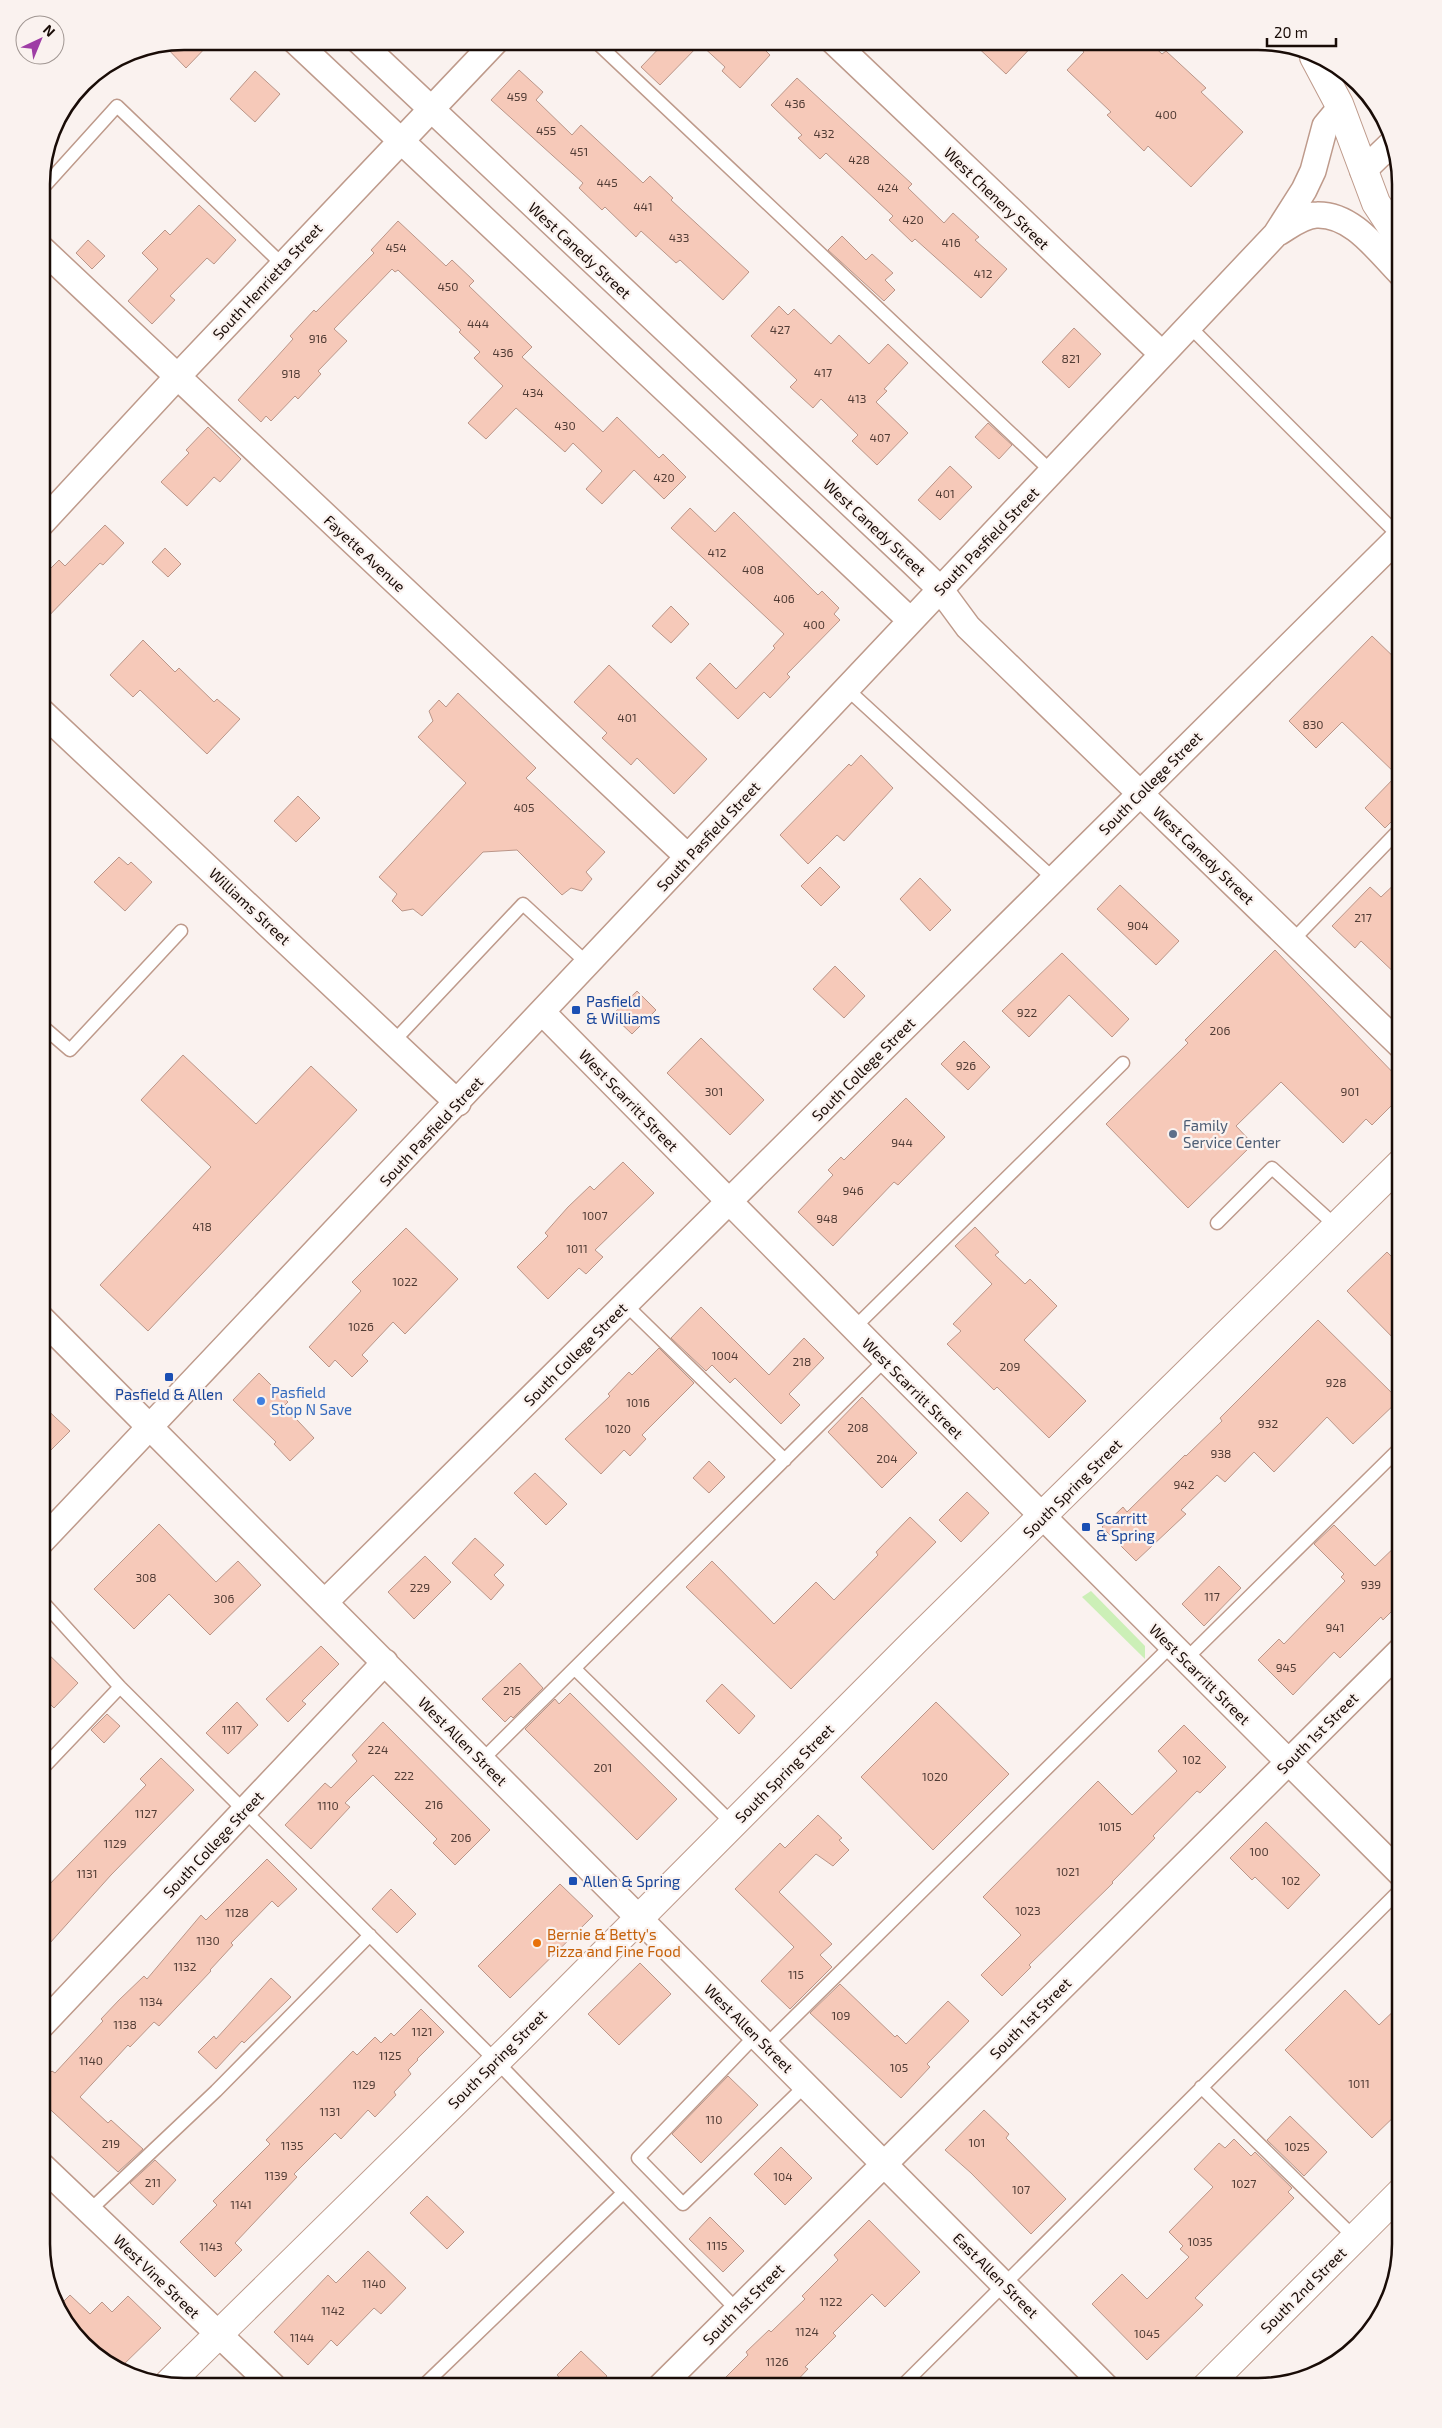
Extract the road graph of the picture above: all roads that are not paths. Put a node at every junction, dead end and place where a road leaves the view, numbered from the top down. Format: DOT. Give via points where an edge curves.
graph roads {
  1 [pos="304,50"];
  2 [pos="368,50"];
  3 [pos="488,50"];
  4 [pos="605,50"];
  5 [pos="841,50"];
  6 [pos="1318,64"];
  7 [pos="1340,108"];
  8 [pos="431,110"];
  9 [pos="400,141"];
  10 [pos="1387,148"];
  11 [pos="1363,171"];
  12 [pos="50,180"];
  13 [pos="1392,227"];
  14 [pos="1276,234"];
  15 [pos="50,256"];
  16 [pos="283,265"];
  17 [pos="1392,265"];
  18 [pos="1189,326"];
  19 [pos="1162,354"];
  20 [pos="178,376"];
  21 [pos="1052,472"];
  22 [pos="50,515"];
  23 [pos="1392,527"];
  24 [pos="1392,543"];
  25 [pos="940,590"];
  26 [pos="910,620"];
  27 [pos="847,690"];
  28 [pos="50,718"];
  29 [pos="1139,793"];
  30 [pos="1392,837"];
  31 [pos="688,857"];
  32 [pos="1054,879"];
  33 [pos="181,931"];
  34 [pos="1292,941"];
  35 [pos="587,963"];
  36 [pos="542,1012"];
  37 [pos="50,1033"];
  38 [pos="1392,1037"];
  39 [pos="394,1041"];
  40 [pos="1122,1063"];
  41 [pos="458,1103"];
  42 [pos="1392,1172"];
  43 [pos="729,1202"];
  44 [pos="1217,1222"];
  45 [pos="1336,1226"];
  46 [pos="625,1304"];
  47 [pos="50,1327"];
  48 [pos="854,1328"];
  49 [pos="886,1360"];
  50 [pos="150,1427"];
  51 [pos="1392,1454"];
  52 [pos="785,1460"];
  53 [pos="1043,1518"];
  54 [pos="50,1533"];
  55 [pos="325,1602"];
  56 [pos="50,1610"];
  57 [pos="1178,1653"];
  58 [pos="1392,1659"];
  59 [pos="385,1662"];
  60 [pos="575,1669"];
  61 [pos="120,1687"];
  62 [pos="482,1760"];
  63 [pos="50,1761"];
  64 [pos="1288,1761"];
  65 [pos="243,1812"];
  66 [pos="733,1824"];
  67 [pos="1392,1865"];
  68 [pos="1392,1897"];
  69 [pos="640,1918"];
  70 [pos="370,1935"];
  71 [pos="50,2016"];
  72 [pos="761,2040"];
  73 [pos="496,2061"];
  74 [pos="806,2085"];
  75 [pos="1201,2087"];
  76 [pos="885,2164"];
  77 [pos="50,2174"];
  78 [pos="623,2193"];
  79 [pos="1392,2201"];
  80 [pos="89,2211"];
  81 [pos="1355,2238"];
  82 [pos="1004,2283"];
  83 [pos="737,2310"];
  84 [pos="217,2334"];
  85 [pos="174,2378"];
  86 [pos="264,2378"];
  87 [pos="430,2378"];
  88 [pos="669,2378"];
  89 [pos="910,2378"];
  90 [pos="1097,2378"];
  91 [pos="1215,2378"];
  1 -- 9 [label="street"];
  2 -- 8 [label="street, West Canedy Street"];
  3 -- 8 [label="street, South Henrietta Street"];
  4 -- 21 [label="lane"];
  5 -- 19 [label="street, West Chenery Street"];
  6 -- 7 [label="street"];
  7 -- 11 [label="street"];
  7 -- 14 [label="street, South Pasfield Street" via="1326,126 1310,178"];
  8 -- 9 [label="street, South Henrietta Street"];
  8 -- 25 [label="street, West Canedy Street"];
  9 -- 16 [label="street, South Henrietta Street"];
  9 -- 26 [label="street"];
  10 -- 11 [label="street"];
  11 -- 13 [label="street" via="1376,203"];
  12 -- 16 [label="lane" via="117,106"];
  14 -- 17 [label="street" via="1303,218 1316,215 1340,219 1353,226"];
  14 -- 18 [label="street, South Pasfield Street"];
  15 -- 20 [label="street, Fayette Avenue"];
  16 -- 20 [label="street, South Henrietta Street"];
  18 -- 19 [label="street, South Pasfield Street"];
  18 -- 23 [label="lane"];
  19 -- 21 [label="street, South Pasfield Street"];
  20 -- 22 [label="street, South Henrietta Street"];
  20 -- 31 [label="street, Fayette Avenue"];
  21 -- 25 [label="street, South Pasfield Street"];
  24 -- 29 [label="street, South College Street"];
  25 -- 26 [label="street, South Pasfield Street"];
  25 -- 29 [label="street, West Canedy Street" via="968,627"];
  26 -- 27 [label="street, South Pasfield Street"];
  27 -- 31 [label="street, South Pasfield Street"];
  27 -- 32 [label="lane"];
  28 -- 39 [label="street, Williams Street"];
  29 -- 32 [label="street, South College Street"];
  29 -- 34 [label="street, West Canedy Street"];
  30 -- 34 [label="lane"];
  31 -- 35 [label="street, South Pasfield Street"];
  32 -- 43 [label="street, South College Street"];
  33 -- 37 [label="lane" via="70,1050"];
  34 -- 38 [label="street, West Canedy Street"];
  35 -- 36 [label="street, South Pasfield Street"];
  35 -- 39 [label="lane" via="523,904"];
  36 -- 41 [label="street, South Pasfield Street"];
  36 -- 43 [label="street, West Scarritt Street"];
  39 -- 41 [label="street, Williams Street"];
  40 -- 48 [label="lane"];
  41 -- 50 [label="street, South Pasfield Street"];
  42 -- 45 [label="street, South Spring Street"];
  43 -- 46 [label="street, South College Street"];
  43 -- 48 [label="street, West Scarritt Street"];
  44 -- 45 [label="lane" via="1272,1168"];
  45 -- 53 [label="street, South Spring Street"];
  46 -- 52 [label="lane"];
  46 -- 55 [label="street, South College Street"];
  47 -- 50 [label="street, West Allen Street"];
  48 -- 49 [label="street, West Scarritt Street"];
  49 -- 52 [label="lane"];
  49 -- 53 [label="street, West Scarritt Street"];
  50 -- 54 [label="street, South Pasfield Street"];
  50 -- 55 [label="street, West Allen Street"];
  51 -- 57 [label="lane"];
  52 -- 60 [label="lane"];
  53 -- 57 [label="street, West Scarritt Street"];
  53 -- 66 [label="street, South Spring Street"];
  55 -- 59 [label="street, West Allen Street"];
  56 -- 61 [label="lane"];
  57 -- 64 [label="street, West Scarritt Street"];
  57 -- 72 [label="lane"];
  58 -- 64 [label="street, South 1st Street"];
  59 -- 62 [label="street, West Allen Street"];
  59 -- 65 [label="street, South College Street"];
  60 -- 62 [label="lane"];
  60 -- 66 [label="lane"];
  61 -- 63 [label="lane"];
  61 -- 65 [label="lane"];
  62 -- 69 [label="street, West Allen Street"];
  64 -- 67 [label="street, West Scarritt Street"];
  64 -- 76 [label="street, South 1st Street"];
  65 -- 70 [label="lane"];
  65 -- 71 [label="street, South College Street"];
  66 -- 69 [label="street, South Spring Street"];
  68 -- 75 [label="lane"];
  69 -- 72 [label="street, West Allen Street"];
  69 -- 73 [label="street, South Spring Street"];
  70 -- 73 [label="lane"];
  70 -- 80 [label="lane" via="216,2092"];
  72 -- 74 [label="street, West Allen Street"];
  72 -- 74 [label="lane" via="638,2158 683,2204"];
  73 -- 78 [label="lane"];
  73 -- 84 [label="street, South Spring Street"];
  74 -- 76 [label="street, West Allen Street"];
  75 -- 81 [label="lane"];
  75 -- 82 [label="lane"];
  76 -- 82 [label="street, East Allen Street"];
  76 -- 83 [label="street, South 1st Street"];
  77 -- 80 [label="street, West Vine Street"];
  78 -- 83 [label="lane"];
  78 -- 87 [label="lane"];
  79 -- 81 [label="street, South 2nd Street"];
  80 -- 84 [label="street, West Vine Street"];
  81 -- 91 [label="street, South 2nd Street"];
  82 -- 89 [label="lane"];
  82 -- 90 [label="street, East Allen Street"];
  83 -- 88 [label="street, South 1st Street"];
  84 -- 85 [label="street, South Spring Street"];
  84 -- 86 [label="street, West Vine Street"];
}
